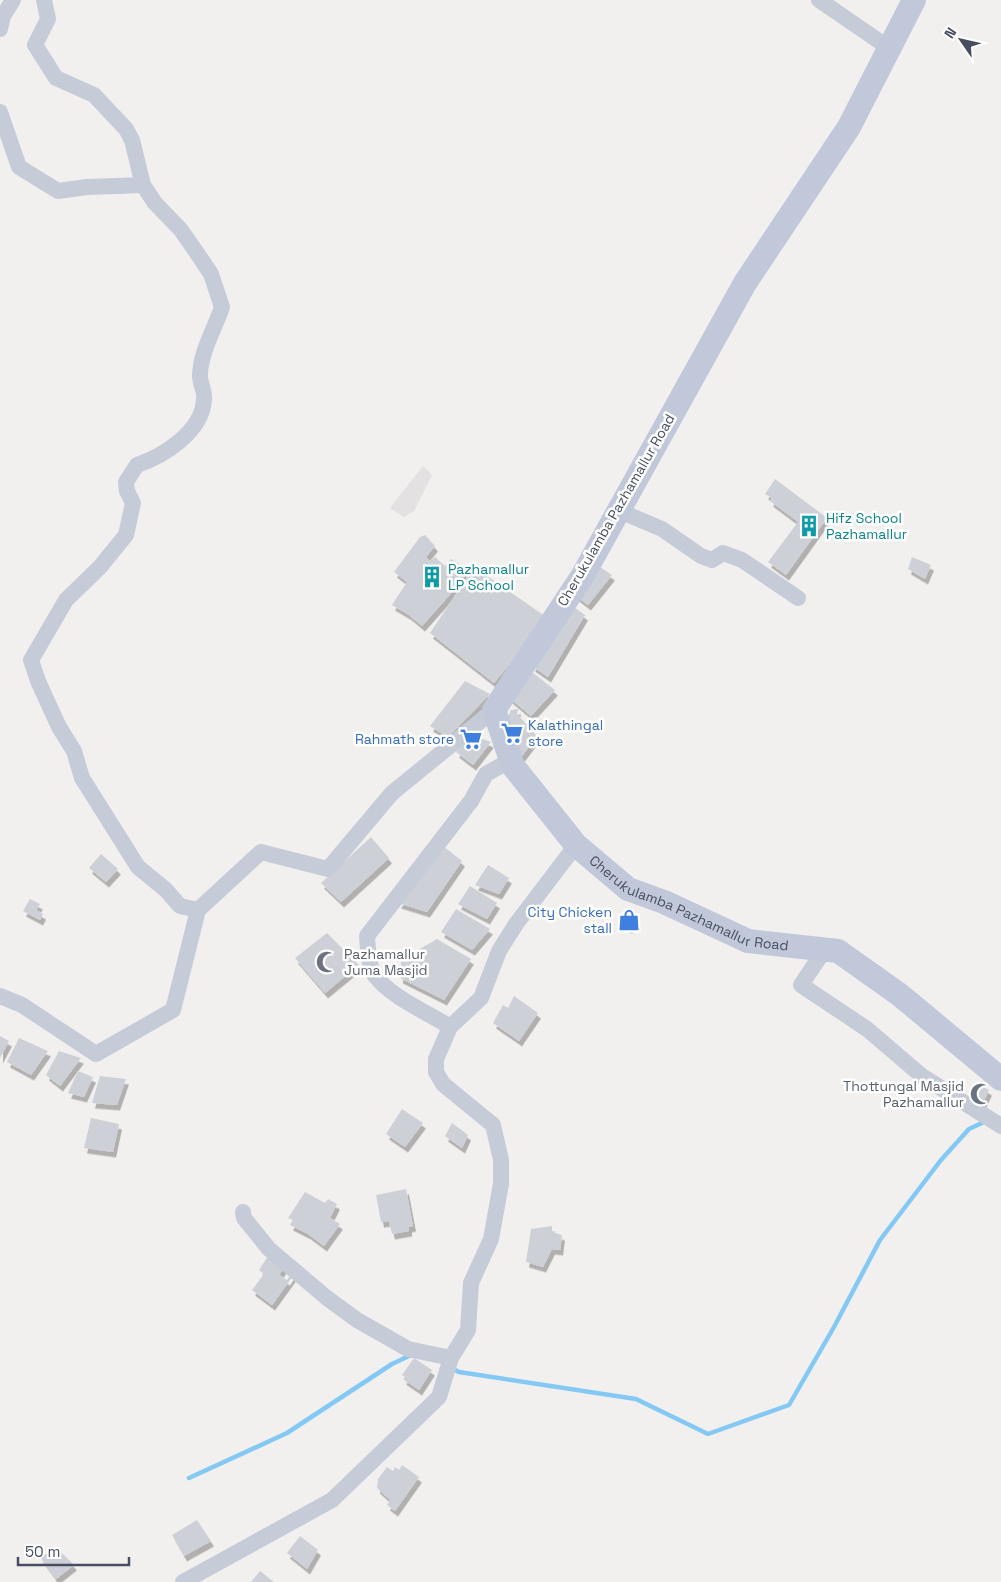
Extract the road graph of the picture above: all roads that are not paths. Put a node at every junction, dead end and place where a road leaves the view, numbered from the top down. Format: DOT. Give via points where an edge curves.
graph roads {
  1 [pos="13,0"];
  2 [pos="44,0"];
  3 [pos="819,0"];
  4 [pos="914,0"];
  5 [pos="0,30"];
  6 [pos="889,48"];
  7 [pos="0,112"];
  8 [pos="142,185"];
  9 [pos="617,510"];
  10 [pos="798,598"];
  11 [pos="494,710"];
  12 [pos="511,760"];
  13 [pos="576,845"];
  14 [pos="198,910"];
  15 [pos="825,950"];
  16 [pos="0,996"];
  17 [pos="450,1027"];
  18 [pos="1001,1079"];
  19 [pos="1000,1126"];
  20 [pos="243,1212"];
  21 [pos="451,1358"];
  22 [pos="183,1582"];
  1 -- 5 [label="street" via="3,16"];
  2 -- 8 [label="street" via="48,19 35,45 56,78 94,95 126,129 132,140"];
  3 -- 6 [label="street"];
  4 -- 6 [label="street, Cherukulamba Pazhamallur Road"];
  6 -- 9 [label="street, Cherukulamba Pazhamallur Road" via="849,127 745,283"];
  7 -- 8 [label="street" via="19,167 58,191"];
  8 -- 14 [label="street" via="181,230 211,274 222,307 200,376 204,399 197,421 178,443 156,459 137,464 126,482 133,503 126,534 100,567 66,600 31,660 56,720 74,751 82,778 138,867 180,906"];
  9 -- 10 [label="street" via="662,529 707,558 712,560 723,553 742,560"];
  9 -- 11 [label="street, Cherukulamba Pazhamallur Road" via="583,575"];
  11 -- 12 [label="street, Cherukulamba Pazhamallur Road"];
  11 -- 14 [label="street" via="392,794 328,869 261,852"];
  12 -- 13 [label="street, Cherukulamba Pazhamallur Road"];
  12 -- 17 [label="street" via="486,774 471,801 367,936 375,977 397,995"];
  13 -- 15 [label="street, Cherukulamba Pazhamallur Road" via="628,888 748,940"];
  13 -- 17 [label="street" via="499,951 481,998"];
  14 -- 16 [label="street" via="173,1010 96,1054 22,1005"];
  15 -- 18 [label="street, Cherukulamba Pazhamallur Road" via="838,951 900,995"];
  15 -- 19 [label="street" via="801,985 867,1029 922,1076"];
  17 -- 21 [label="street" via="436,1059 436,1072 443,1084 493,1125 501,1168 492,1239 471,1283 468,1330"];
  20 -- 21 [label="street" via="244,1218 269,1249 357,1320 408,1349"];
  21 -- 22 [label="street" via="439,1397 332,1500"];
}
